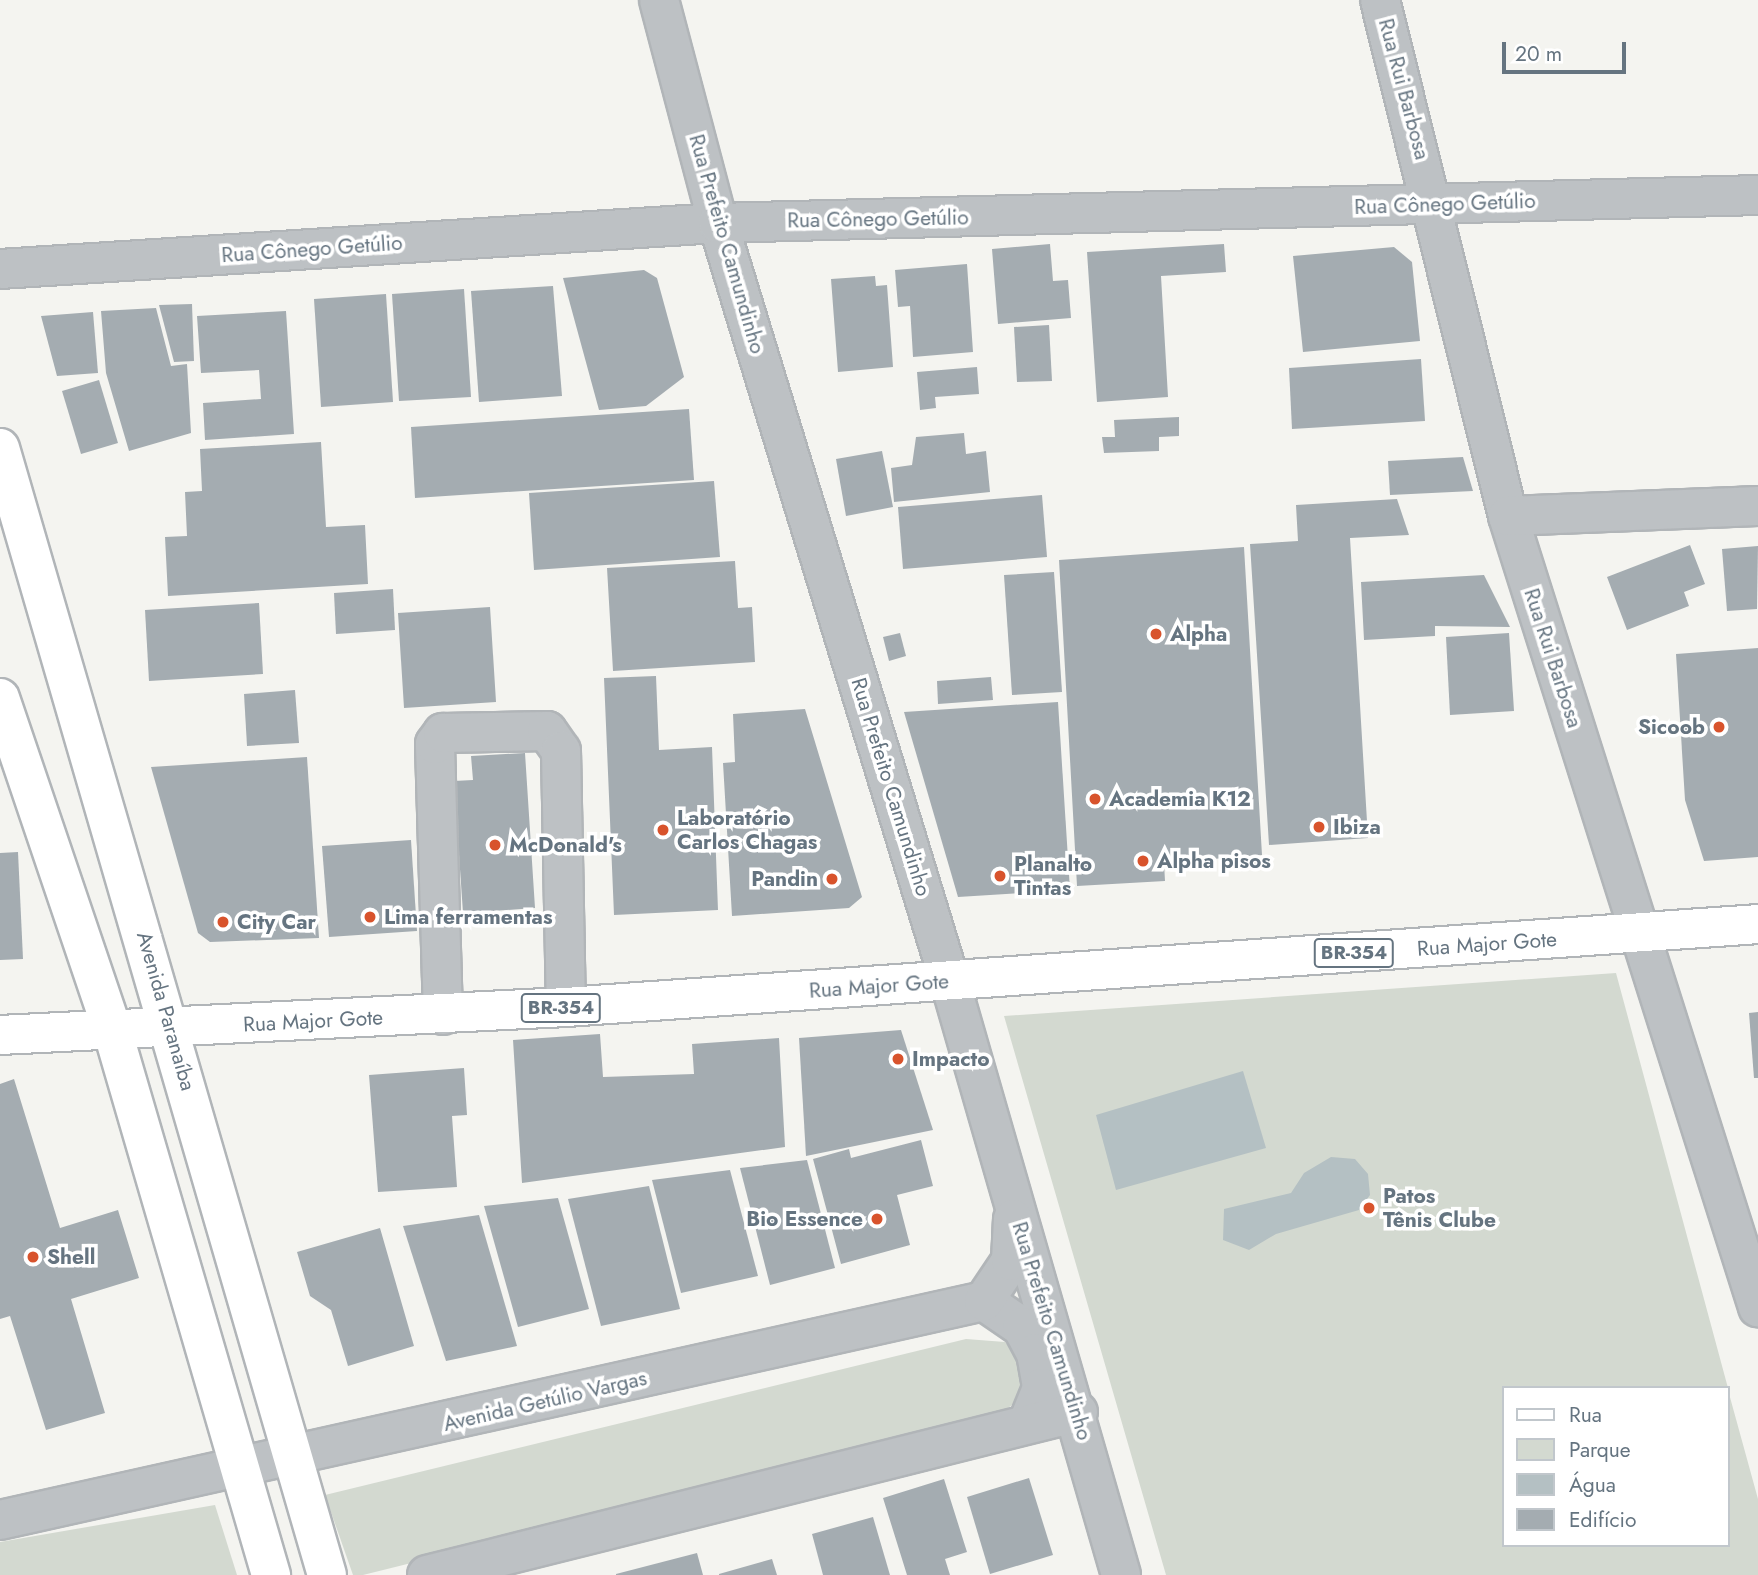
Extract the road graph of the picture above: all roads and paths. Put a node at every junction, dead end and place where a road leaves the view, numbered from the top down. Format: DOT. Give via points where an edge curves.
graph roads {
  1 [pos="659,0"];
  2 [pos="1380,0"];
  3 [pos="1758,195"];
  4 [pos="1435,204"];
  5 [pos="718,223"];
  6 [pos="0,269"];
  7 [pos="0,448"];
  8 [pos="1758,506"];
  9 [pos="1508,516"];
  10 [pos="0,698"];
  11 [pos="1758,924"];
  12 [pos="1640,933"];
  13 [pos="950,982"];
  14 [pos="566,1007"];
  15 [pos="443,1015"];
  16 [pos="171,1027"];
  17 [pos="112,1029"];
  18 [pos="0,1035"];
  19 [pos="1014,1203"];
  20 [pos="984,1301"];
  21 [pos="1758,1307"];
  22 [pos="1078,1412"];
  23 [pos="1028,1423"];
  24 [pos="292,1460"];
  25 [pos="242,1470"];
  26 [pos="0,1520"];
  27 [pos="271,1575"];
  28 [pos="327,1575"];
  29 [pos="427,1575"];
  30 [pos="1121,1575"];
  1 -- 5 [label="street, Rua Prefeito Camundinho"];
  2 -- 4 [label="street, Rua Rui Barbosa"];
  3 -- 4 [label="street, Rua Cônego Getúlio"];
  4 -- 5 [label="street, Rua Cônego Getúlio"];
  4 -- 9 [label="street, Rua Rui Barbosa"];
  5 -- 6 [label="street, Rua Cônego Getúlio"];
  5 -- 13 [label="street, Rua Prefeito Camundinho"];
  7 -- 16 [label="main road, Avenida Paranaíba"];
  8 -- 9 [label="street"];
  9 -- 12 [label="street, Rua Rui Barbosa"];
  10 -- 17 [label="main road"];
  11 -- 12 [label="main road, Rua Major Gote / BR-354"];
  12 -- 13 [label="main road, Rua Major Gote / BR-354"];
  12 -- 21 [label="street, Rua Rui Barbosa"];
  13 -- 14 [label="main road, Rua Major Gote / BR-354"];
  13 -- 19 [label="street, Rua Prefeito Camundinho"];
  14 -- 15 [label="main road, Rua Major Gote / BR-354"];
  14 -- 15 [label="street" via="561,751 547,731 443,733 435,744"];
  15 -- 16 [label="main road, Rua Major Gote / BR-354"];
  16 -- 17 [label="main road, Rua Major Gote / BR-354"];
  16 -- 24 [label="main road, Avenida Paranaíba"];
  17 -- 18 [label="main road, Rua Major Gote / BR-354"];
  17 -- 25 [label="main road"];
  19 -- 20 [label="street" via="1012,1261"];
  19 -- 22 [label="street, Rua Prefeito Camundinho"];
  20 -- 23 [label="street" via="1022,1328 1037,1353 1042,1388"];
  20 -- 24 [label="street, Avenida Getúlio Vargas"];
  22 -- 23 [label="street"];
  22 -- 30 [label="street, Rua Prefeito Camundinho"];
  23 -- 29 [label="street"];
  24 -- 25 [label="street, Avenida Getúlio Vargas"];
  24 -- 28 [label="main road, Avenida Paranaíba"];
  25 -- 26 [label="street, Avenida Getúlio Vargas"];
  25 -- 27 [label="main road"];
}
